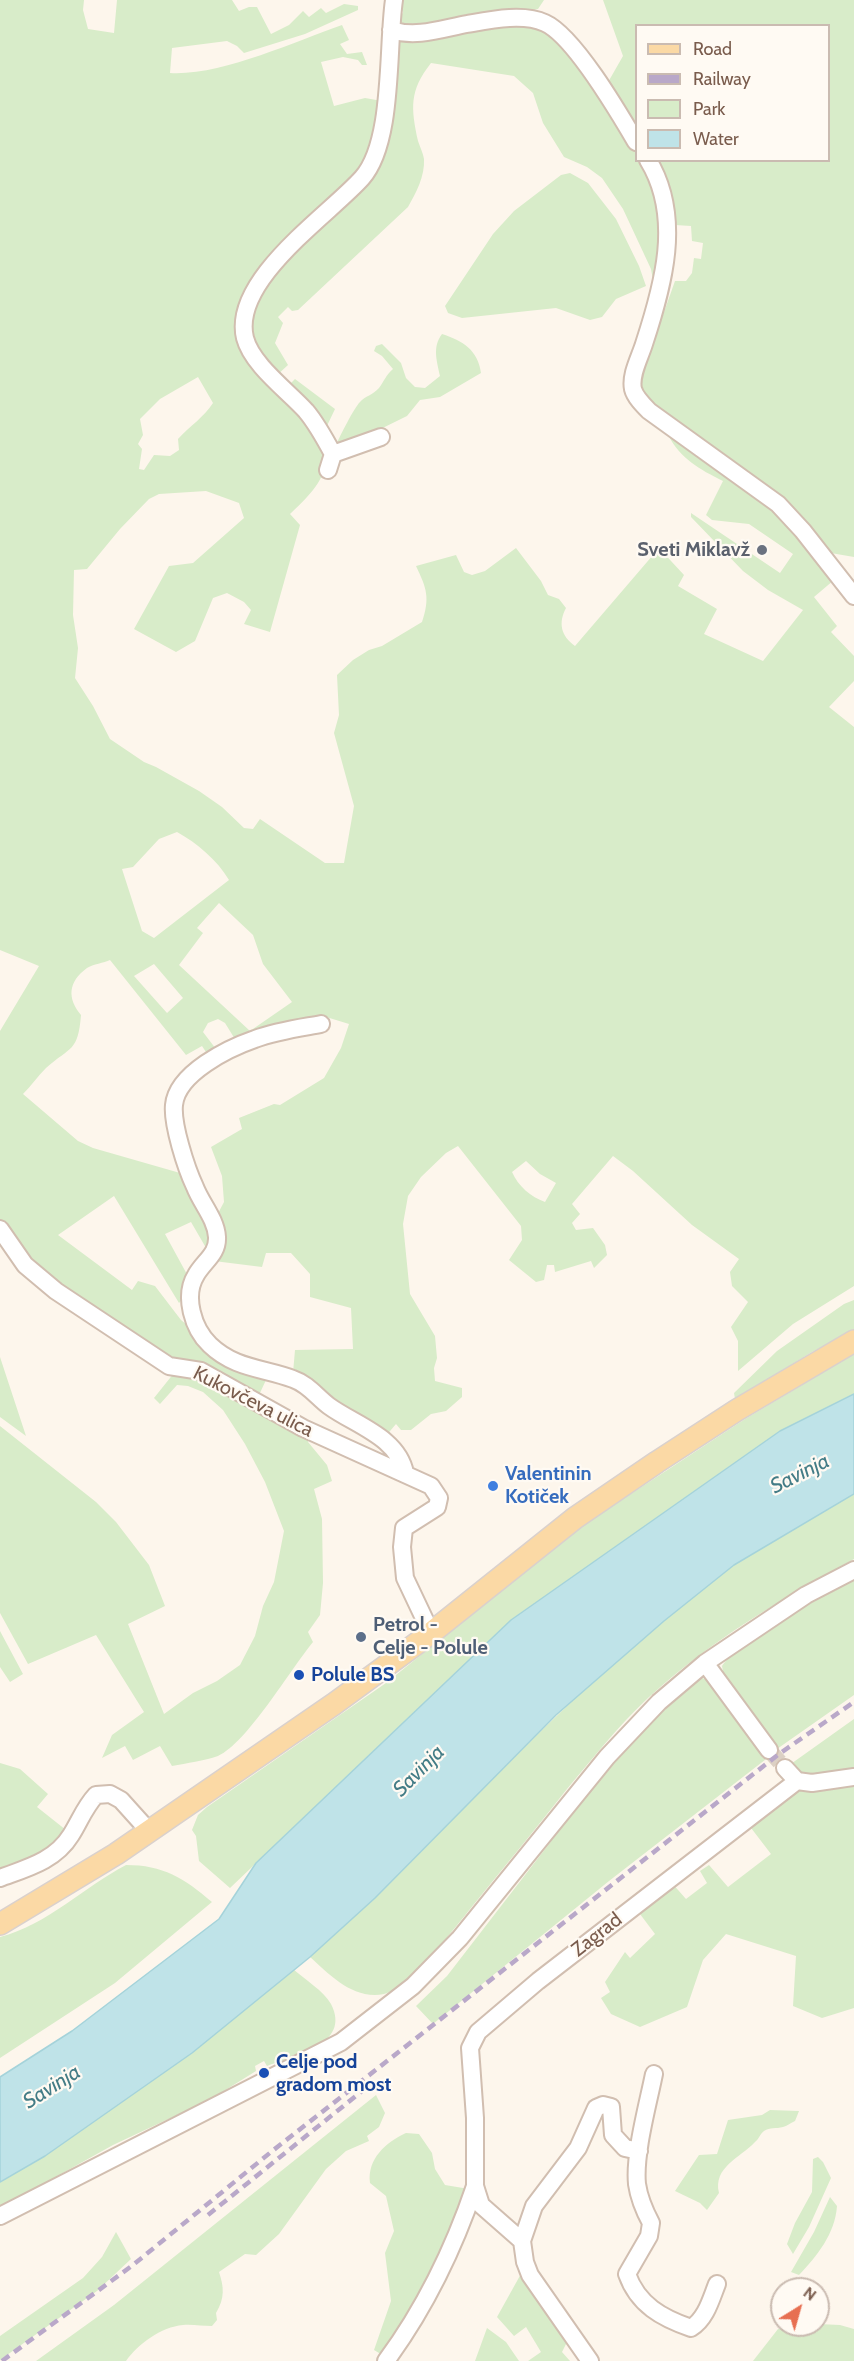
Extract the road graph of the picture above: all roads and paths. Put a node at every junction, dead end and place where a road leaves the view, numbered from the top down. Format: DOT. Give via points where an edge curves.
graph roads {
  1 [pos="394,0"];
  2 [pos="391,30"];
  3 [pos="635,140"];
  4 [pos="649,162"];
  5 [pos="381,437"];
  6 [pos="854,596"];
  7 [pos="321,1024"];
  8 [pos="0,1229"];
  9 [pos="854,1341"];
  10 [pos="405,1473"];
  11 [pos="854,1570"];
  12 [pos="431,1633"];
  13 [pos="705,1663"];
  14 [pos="769,1750"];
  15 [pos="785,1768"];
  16 [pos="854,1777"];
  17 [pos="797,1781"];
  18 [pos="148,1830"];
  19 [pos="0,1878"];
  20 [pos="0,1924"];
  21 [pos="654,2074"];
  22 [pos="639,2151"];
  23 [pos="475,2186"];
  24 [pos="0,2216"];
  25 [pos="522,2241"];
  26 [pos="717,2284"];
  27 [pos="386,2361"];
  28 [pos="590,2361"];
  1 -- 2 [label="street"];
  2 -- 3 [label="street" via="421,33 527,19 545,23 595,77"];
  2 -- 5 [label="street" via="385,109 374,157 364,177 270,267 256,289 244,325 251,353 307,412 323,434 331,462"];
  4 -- 6 [label="street" via="669,227 661,290 634,372 633,388 649,411 778,504"];
  7 -- 10 [label="street, Kukovčeva ulica" via="256,1038 220,1055 197,1069 174,1102 174,1125 194,1187 217,1232 218,1244 194,1277 191,1288 194,1324 210,1345 229,1358 255,1370 295,1379 330,1407 365,1426 403,1462"];
  8 -- 10 [label="street, Kukovčeva ulica" via="25,1264 56,1291 169,1366 201,1371 303,1428"];
  9 -- 12 [label="main road" via="737,1410 584,1512"];
  10 -- 12 [label="street, Kukovčeva ulica" via="431,1486 439,1498 437,1507 404,1528 402,1547 405,1578"];
  11 -- 13 [label="street" via="806,1595"];
  12 -- 18 [label="main road"];
  13 -- 14 [label="street"];
  13 -- 24 [label="street" via="659,1702 607,1757 460,1938 414,1986 327,2051"];
  15 -- 17 [label="street"];
  16 -- 17 [label="street" via="812,1783"];
  17 -- 23 [label="street, Zagrad" via="478,2032 470,2048"];
  18 -- 19 [label="street" via="121,1800 110,1794 96,1795 62,1848 42,1862"];
  18 -- 20 [label="main road" via="116,1854"];
  21 -- 22 [label="street"];
  22 -- 25 [label="street" via="625,2148 613,2134 611,2107 596,2108 579,2148 534,2206"];
  22 -- 26 [label="street" via="637,2182 642,2207 651,2223 649,2236 627,2274 633,2289 666,2319 691,2328 707,2309"];
  23 -- 25 [label="street, Zagrad" via="481,2205"];
  23 -- 27 [label="street, Zagrad" via="431,2288"];
  25 -- 28 [label="street" via="530,2275"];
}
